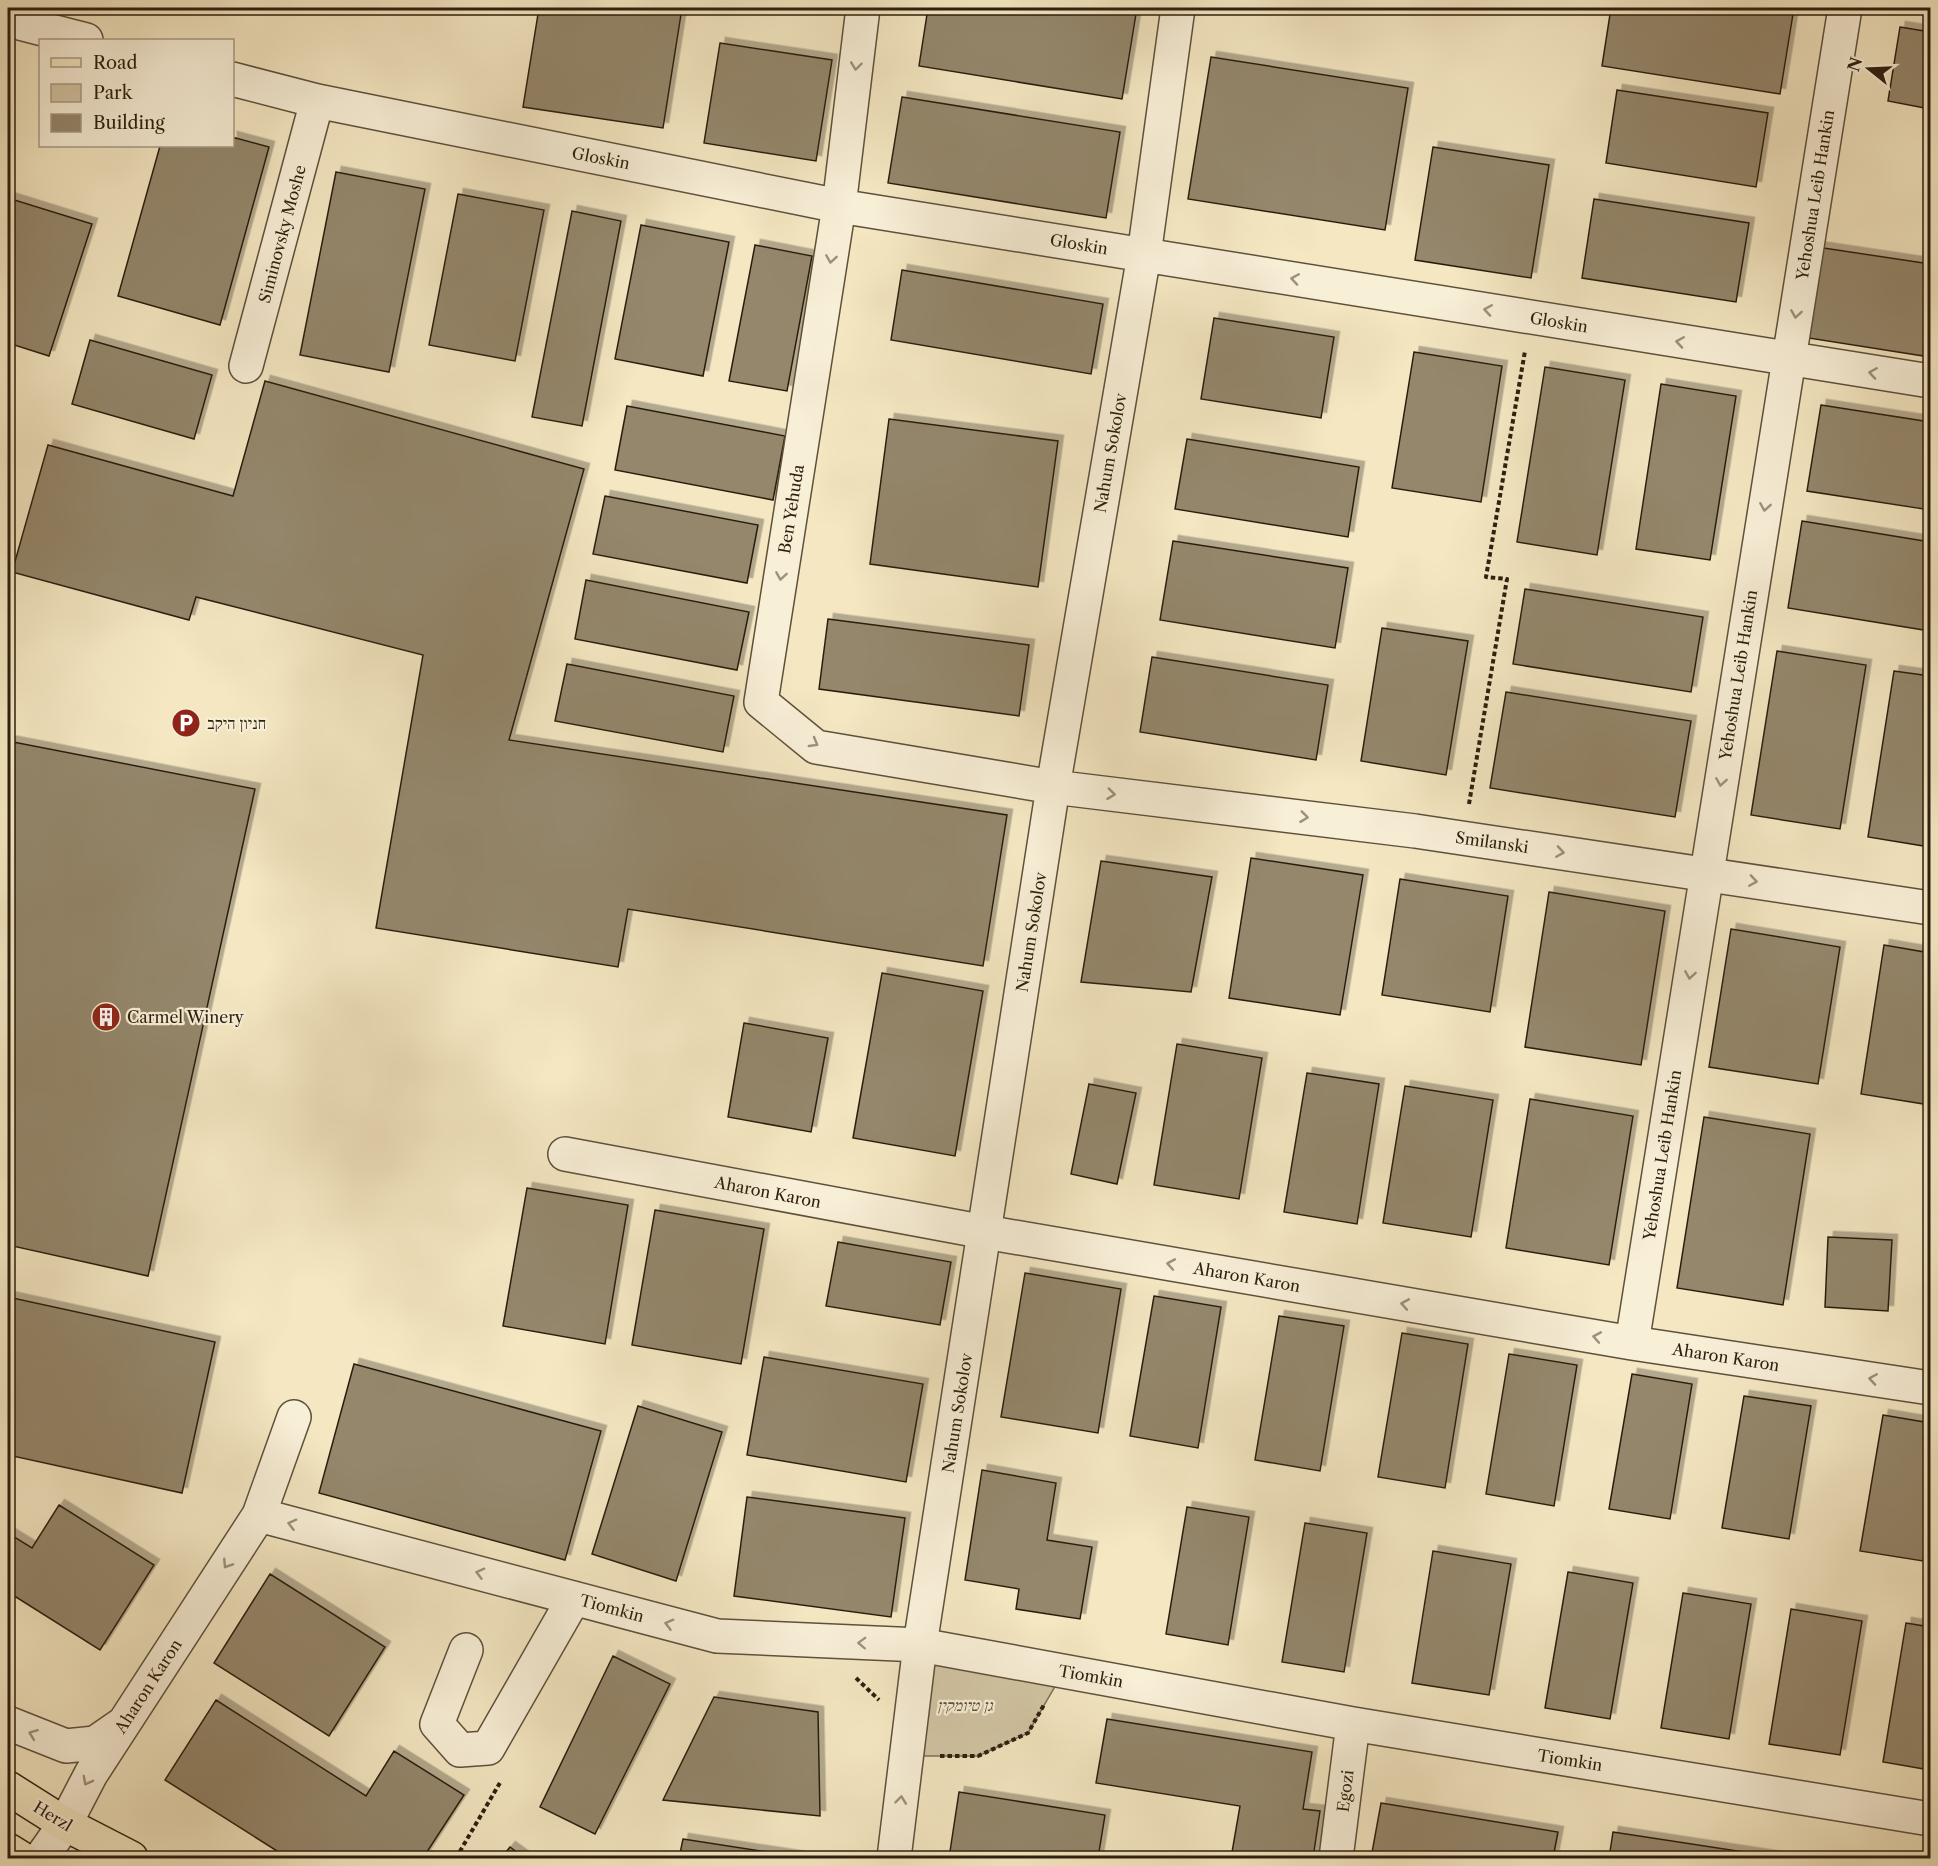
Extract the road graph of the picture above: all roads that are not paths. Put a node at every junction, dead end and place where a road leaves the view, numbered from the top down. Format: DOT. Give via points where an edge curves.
graph roads {
  1 [pos="863,8"];
  2 [pos="1178,8"];
  3 [pos="1845,8"];
  4 [pos="8,20"];
  5 [pos="82,39"];
  6 [pos="234,80"];
  7 [pos="317,101"];
  8 [pos="839,206"];
  9 [pos="1144,255"];
  10 [pos="1789,360"];
  11 [pos="246,366"];
  12 [pos="1930,381"];
  13 [pos="1053,787"];
  14 [pos="1707,874"];
  15 [pos="1930,908"];
  16 [pos="565,1154"];
  17 [pos="985,1232"];
  18 [pos="1632,1343"];
  19 [pos="1930,1388"];
  20 [pos="294,1417"];
  21 [pos="259,1515"];
  22 [pos="574,1598"];
  23 [pos="920,1645"];
  24 [pos="466,1650"];
  25 [pos="125,1722"];
  26 [pos="8,1724"];
  27 [pos="1353,1724"];
  28 [pos="8,1788"];
  29 [pos="1930,1819"];
  30 [pos="65,1824"];
  31 [pos="8,1850"];
  32 [pos="21,1858"];
  33 [pos="41,1858"];
  34 [pos="131,1858"];
  35 [pos="894,1858"];
  36 [pos="1336,1858"];
  1 -- 8 [label="street, Ben Yehuda, one-way"];
  2 -- 9 [label="street, Nahum Sokolov"];
  3 -- 10 [label="street, Yehoshua Leib Hankin, one-way"];
  4 -- 5 [label="street"];
  6 -- 7 [label="street, Gloskin"];
  7 -- 8 [label="street, Gloskin"];
  7 -- 11 [label="street, Siminovsky Moshe"];
  8 -- 9 [label="street, Gloskin"];
  8 -- 13 [label="street, Ben Yehuda, one-way" via="761,702 816,747"];
  10 -- 9 [label="street, Gloskin, one-way"];
  9 -- 13 [label="street, Nahum Sokolov"];
  12 -- 10 [label="street, Gloskin, one-way"];
  10 -- 14 [label="street, Yehoshua Leib Hankin, one-way"];
  13 -- 14 [label="street, Smilanski, one-way" via="1463,837"];
  13 -- 17 [label="street, Nahum Sokolov"];
  14 -- 15 [label="street, Smilanski, one-way"];
  14 -- 18 [label="street, Yehoshua Leib Hankin, one-way"];
  16 -- 17 [label="street, Aharon Karon"];
  18 -- 17 [label="street, Aharon Karon, one-way"];
  17 -- 23 [label="street, Nahum Sokolov"];
  19 -- 18 [label="street, Aharon Karon, one-way"];
  20 -- 21 [label="street, Aharon Karon"];
  22 -- 21 [label="street, Tiomkin, one-way"];
  21 -- 25 [label="street, Aharon Karon, one-way"];
  23 -- 22 [label="street, Tiomkin, one-way" via="717,1636"];
  22 -- 24 [label="street" via="488,1748 460,1750 437,1724"];
  23 -- 27 [label="street, Tiomkin"];
  35 -- 23 [label="street, Nahum Sokolov, one-way"];
  25 -- 26 [label="street, one-way" via="95,1743 66,1746"];
  25 -- 30 [label="street, Aharon Karon, one-way"];
  27 -- 29 [label="street, Tiomkin"];
  27 -- 36 [label="street, Egozi"];
  28 -- 30 [label="main road, Herzl"];
  30 -- 33 [label="street, Aharon Karon"];
  30 -- 34 [label="main road, Herzl"];
  31 -- 32 [label="main road"];
}
